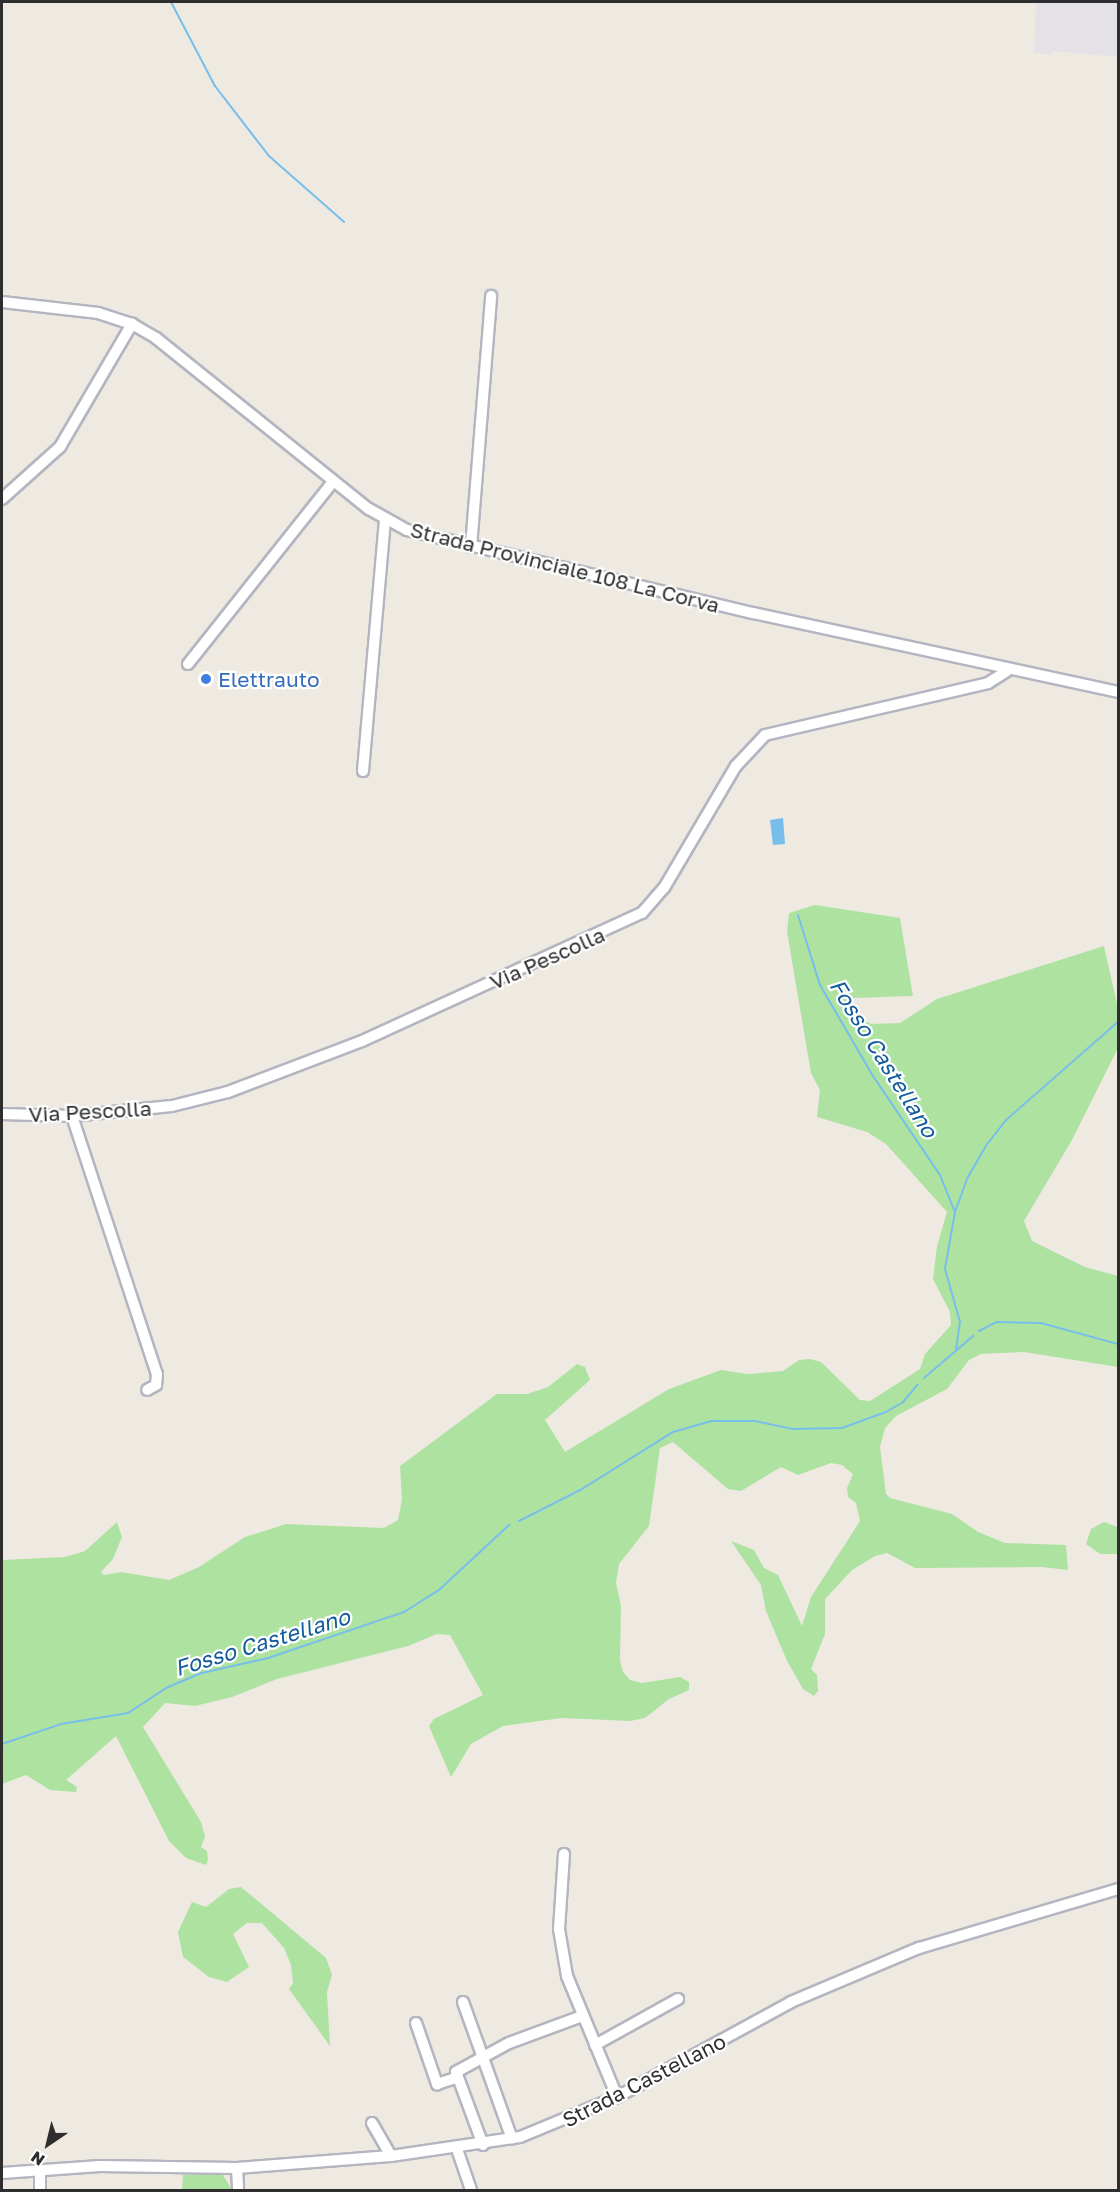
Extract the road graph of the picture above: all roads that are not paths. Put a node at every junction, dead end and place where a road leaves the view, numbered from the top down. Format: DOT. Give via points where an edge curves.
graph roads {
  1 [pos="491,296"];
  2 [pos="2,302"];
  3 [pos="132,324"];
  4 [pos="333,482"];
  5 [pos="2,499"];
  6 [pos="385,519"];
  7 [pos="471,547"];
  8 [pos="188,664"];
  9 [pos="1007,671"];
  10 [pos="1119,692"];
  11 [pos="363,771"];
  12 [pos="2,1114"];
  13 [pos="72,1116"];
  14 [pos="147,1390"];
  15 [pos="564,1854"];
  16 [pos="1119,1889"];
  17 [pos="678,1999"];
  18 [pos="463,2002"];
  19 [pos="582,2016"];
  20 [pos="416,2023"];
  21 [pos="595,2045"];
  22 [pos="483,2058"];
  23 [pos="458,2077"];
  24 [pos="617,2097"];
  25 [pos="372,2123"];
  26 [pos="512,2139"];
  27 [pos="483,2145"];
  28 [pos="457,2148"];
  29 [pos="391,2156"];
  30 [pos="237,2168"];
  31 [pos="40,2171"];
  32 [pos="2,2173"];
  33 [pos="40,2190"];
  34 [pos="238,2190"];
  35 [pos="471,2190"];
  1 -- 7 [label="street"];
  2 -- 3 [label="street, Strada Provinciale 108 La Corva" via="98,313"];
  3 -- 4 [label="street, Strada Provinciale 108 La Corva" via="156,338"];
  3 -- 5 [label="street" via="60,447"];
  4 -- 6 [label="street, Strada Provinciale 108 La Corva"];
  4 -- 8 [label="street"];
  6 -- 7 [label="street, Strada Provinciale 108 La Corva" via="408,530"];
  6 -- 11 [label="street"];
  7 -- 9 [label="street, Strada Provinciale 108 La Corva"];
  9 -- 10 [label="street, Strada Provinciale 108 La Corva"];
  9 -- 13 [label="street, Via Pescolla" via="988,683 765,735 736,766 655,900 629,921 362,1041 247,1085 172,1106"];
  12 -- 13 [label="street, Via Pescolla"];
  13 -- 14 [label="street" via="157,1374 156,1385"];
  15 -- 19 [label="street" via="559,1929 567,1976"];
  16 -- 24 [label="street, Strada Castellano" via="919,1948 791,2002"];
  17 -- 21 [label="street"];
  18 -- 22 [label="street"];
  19 -- 21 [label="street"];
  19 -- 22 [label="street" via="509,2043"];
  20 -- 23 [label="street" via="437,2084"];
  21 -- 24 [label="street"];
  22 -- 23 [label="street" via="456,2072"];
  22 -- 26 [label="street"];
  23 -- 27 [label="street"];
  24 -- 26 [label="street, Strada Castellano"];
  25 -- 29 [label="street"];
  26 -- 27 [label="street, Strada Castellano"];
  27 -- 28 [label="street, Strada Castellano"];
  28 -- 29 [label="street, Strada Castellano"];
  28 -- 35 [label="street"];
  29 -- 30 [label="street, Strada Castellano"];
  30 -- 31 [label="street, Strada Castellano" via="100,2166"];
  30 -- 34 [label="street"];
  31 -- 32 [label="street, Strada Castellano"];
  31 -- 33 [label="street"];
}
